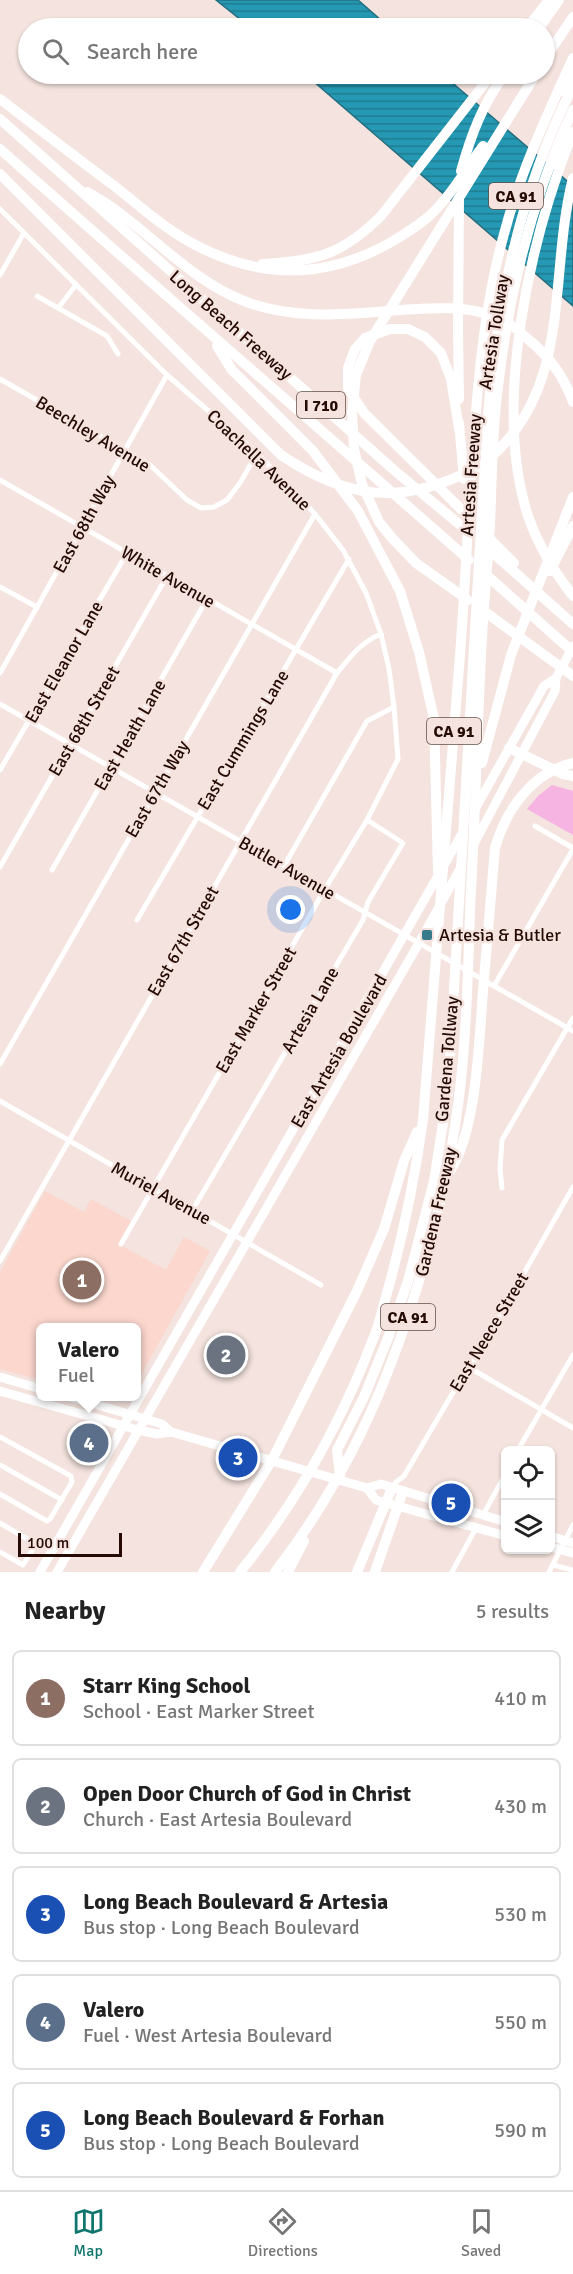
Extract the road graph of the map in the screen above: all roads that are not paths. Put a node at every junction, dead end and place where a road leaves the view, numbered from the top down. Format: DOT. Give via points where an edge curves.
graph roads {
  1 [pos="549,0"];
  2 [pos="559,0"];
  3 [pos="573,17"];
  4 [pos="541,18"];
  5 [pos="543,18"];
  6 [pos="555,45"];
  7 [pos="573,58"];
  8 [pos="573,75"];
  9 [pos="484,84"];
  10 [pos="498,84"];
  11 [pos="529,84"];
  12 [pos="573,86"];
  13 [pos="0,99"];
  14 [pos="514,105"];
  15 [pos="573,110"];
  16 [pos="0,118"];
  17 [pos="573,132"];
  18 [pos="0,149"];
  19 [pos="0,174"];
  20 [pos="573,178"];
  21 [pos="71,184"];
  22 [pos="0,209"];
  23 [pos="573,212"];
  24 [pos="24,233"];
  25 [pos="561,256"];
  26 [pos="244,265"];
  27 [pos="0,274"];
  28 [pos="76,285"];
  29 [pos="37,297"];
  30 [pos="58,308"];
  31 [pos="208,334"];
  32 [pos="492,350"];
  33 [pos="118,354"];
  34 [pos="167,375"];
  35 [pos="0,379"];
  36 [pos="573,402"];
  37 [pos="459,429"];
  38 [pos="125,450"];
  39 [pos="257,453"];
  40 [pos="0,480"];
  41 [pos="573,497"];
  42 [pos="468,506"];
  43 [pos="315,514"];
  44 [pos="482,520"];
  45 [pos="573,526"];
  46 [pos="82,527"];
  47 [pos="559,544"];
  48 [pos="128,553"];
  49 [pos="349,559"];
  50 [pos="167,576"];
  51 [pos="0,588"];
  52 [pos="573,596"];
  53 [pos="207,599"];
  54 [pos="37,608"];
  55 [pos="573,619"];
  56 [pos="573,624"];
  57 [pos="252,625"];
  58 [pos="472,631"];
  59 [pos="381,634"];
  60 [pos="573,646"];
  61 [pos="297,651"];
  62 [pos="573,652"];
  63 [pos="0,674"];
  64 [pos="336,674"];
  65 [pos="573,676"];
  66 [pos="556,678"];
  67 [pos="0,704"];
  68 [pos="394,706"];
  69 [pos="30,721"];
  70 [pos="70,744"];
  71 [pos="509,748"];
  72 [pos="522,754"];
  73 [pos="573,763"];
  74 [pos="112,768"];
  75 [pos="0,770"];
  76 [pos="573,776"];
  77 [pos="477,780"];
  78 [pos="155,793"];
  79 [pos="464,805"];
  80 [pos="459,816"];
  81 [pos="197,817"];
  82 [pos="367,820"];
  83 [pos="535,826"];
  84 [pos="239,841"];
  85 [pos="573,848"];
  86 [pos="284,866"];
  87 [pos="0,867"];
  88 [pos="52,870"];
  89 [pos="325,890"];
  90 [pos="439,908"];
  91 [pos="366,913"];
  92 [pos="137,920"];
  93 [pos="405,935"];
  94 [pos="419,943"];
  95 [pos="451,974"];
  96 [pos="494,986"];
  97 [pos="573,1018"];
  98 [pos="570,1030"];
  99 [pos="0,1064"];
  100 [pos="0,1101"];
  101 [pos="423,1120"];
  102 [pos="69,1141"];
  103 [pos="448,1174"];
  104 [pos="573,1187"];
  105 [pos="502,1188"];
  106 [pos="153,1189"];
  107 [pos="192,1211"];
  108 [pos="234,1233"];
  109 [pos="246,1240"];
  110 [pos="121,1244"];
  111 [pos="0,1261"];
  112 [pos="321,1285"];
  113 [pos="384,1303"];
  114 [pos="573,1355"];
  115 [pos="470,1368"];
  116 [pos="0,1377"];
  117 [pos="36,1388"];
  118 [pos="0,1391"];
  119 [pos="141,1396"];
  120 [pos="84,1401"];
  121 [pos="138,1401"];
  122 [pos="542,1410"];
  123 [pos="130,1415"];
  124 [pos="145,1419"];
  125 [pos="123,1426"];
  126 [pos="573,1428"];
  127 [pos="138,1430"];
  128 [pos="171,1432"];
  129 [pos="0,1437"];
  130 [pos="520,1446"];
  131 [pos="272,1460"];
  132 [pos="0,1465"];
  133 [pos="340,1475"];
  134 [pos="404,1476"];
  135 [pos="501,1482"];
  136 [pos="367,1488"];
  137 [pos="397,1490"];
  138 [pos="0,1494"];
  139 [pos="62,1500"];
  140 [pos="392,1505"];
  141 [pos="320,1508"];
  142 [pos="483,1515"];
  143 [pos="501,1520"];
  144 [pos="0,1523"];
  145 [pos="573,1524"];
  146 [pos="477,1528"];
  147 [pos="501,1535"];
  148 [pos="562,1545"];
  149 [pos="0,1552"];
  150 [pos="573,1553"];
  151 [pos="553,1565"];
  152 [pos="573,1570"];
  153 [pos="40,1572"];
  154 [pos="57,1572"];
  155 [pos="203,1572"];
  156 [pos="240,1572"];
  157 [pos="274,1572"];
  158 [pos="288,1572"];
  159 [pos="357,1572"];
  160 [pos="375,1572"];
  161 [pos="452,1572"];
  162 [pos="549,1572"];
  1 -- 4 [label="highway"];
  2 -- 5 [label="highway"];
  3 -- 6 [label="highway"];
  7 -- 32 [label="highway, Artesia Freeway / CA 91" via="543,123 504,234 490,295"];
  8 -- 32 [label="highway, Artesia Tollway" via="538,152 516,219 501,276"];
  9 -- 26 [label="highway" via="381,216 362,234 341,249 303,261"];
  10 -- 37 [label="highway" via="471,137 460,177"];
  11 -- 14 [label="highway"];
  12 -- 32 [label="highway, Artesia Tollway" via="524,209"];
  13 -- 26 [label="highway" via="189,242"];
  14 -- 26 [label="highway" via="444,201 403,235 355,260 325,268 288,271"];
  14 -- 65 [label="highway" via="370,341 356,375 354,449 362,484 380,522 416,563"];
  15 -- 32 [label="highway, Artesia Freeway / CA 91" via="541,186"];
  16 -- 21 [label="highway, Long Beach Freeway / I 710"];
  17 -- 52 [label="highway" via="530,270 518,343 515,421 519,477 529,517 543,551"];
  18 -- 31 [label="highway, Long Beach Freeway / I 710"];
  19 -- 25 [label="highway" via="281,455 328,482 375,493 399,493 450,481 476,469 512,437 537,399 548,370"];
  20 -- 25 [label="highway"];
  21 -- 36 [label="highway" via="110,204 213,286 269,309 334,315 448,308 475,310 498,318 544,354 558,370"];
  21 -- 56 [label="highway, Long Beach Freeway / I 710"];
  22 -- 24 [label="street, Coachella Avenue"];
  23 -- 25 [label="highway"];
  24 -- 27 [label="street"];
  24 -- 28 [label="street, Coachella Avenue"];
  28 -- 30 [label="street"];
  28 -- 34 [label="street, Coachella Avenue"];
  29 -- 30 [label="street"];
  30 -- 33 [label="street" via="107,336"];
  31 -- 62 [label="highway, Long Beach Freeway / I 710"];
  31 -- 90 [label="highway" via="232,370 319,459 358,511 400,591 434,719"];
  32 -- 42 [label="highway, Artesia Freeway / CA 91"];
  32 -- 44 [label="highway, Artesia Tollway"];
  32 -- 44 [label="highway, Artesia Freeway / CA 91" via="493,442"];
  34 -- 38 [label="street, East 68th Way"];
  34 -- 39 [label="street, Coachella Avenue"];
  35 -- 38 [label="street, Beechley Avenue"];
  37 -- 42 [label="highway"];
  37 -- 55 [label="highway" via="451,379 441,353 425,337 390,328 365,338 355,349 348,368 348,388 364,413"];
  38 -- 39 [label="street, Beechley Avenue" via="201,508 227,500"];
  38 -- 46 [label="street, East 68th Way"];
  39 -- 43 [label="street, Coachella Avenue"];
  40 -- 46 [label="street, White Avenue"];
  41 -- 47 [label="highway"];
  42 -- 58 [label="highway, Artesia Freeway / CA 91"];
  43 -- 49 [label="street, Coachella Avenue"];
  43 -- 57 [label="street, East 67th Way"];
  44 -- 58 [label="highway, Artesia Freeway / CA 91"];
  44 -- 58 [label="highway, Artesia Tollway"];
  45 -- 47 [label="highway"];
  46 -- 48 [label="street, White Avenue"];
  46 -- 54 [label="street, East 68th Way"];
  47 -- 77 [label="highway" via="511,654"];
  48 -- 50 [label="street, White Avenue"];
  48 -- 69 [label="street, East Eleanor Lane"];
  49 -- 59 [label="street, Coachella Avenue"];
  49 -- 61 [label="street, East Cummings Lane"];
  50 -- 53 [label="street, White Avenue"];
  50 -- 70 [label="street, East 68th Street"];
  51 -- 54 [label="street"];
  53 -- 57 [label="street, White Avenue"];
  53 -- 74 [label="street, East Heath Lane"];
  54 -- 63 [label="street, East 68th Way"];
  57 -- 61 [label="street, White Avenue"];
  57 -- 78 [label="street, East 67th Way"];
  58 -- 77 [label="highway, Artesia Freeway / CA 91"];
  58 -- 79 [label="highway, Artesia Tollway"];
  58 -- 80 [label="highway, Artesia Tollway"];
  58 -- 90 [label="highway, Artesia Freeway / CA 91"];
  59 -- 64 [label="street, East 67th Street" via="353,653"];
  59 -- 68 [label="street, Coachella Avenue"];
  60 -- 66 [label="main road, East Artesia Boulevard"];
  61 -- 64 [label="street, White Avenue"];
  61 -- 81 [label="street, East Cummings Lane"];
  64 -- 84 [label="street, East 67th Street"];
  66 -- 71 [label="main road, East Artesia Boulevard" via="544,686"];
  66 -- 72 [label="main road, East Artesia Boulevard" via="555,691"];
  67 -- 69 [label="street, Butler Avenue"];
  68 -- 82 [label="street, East Marker Street" via="398,759"];
  68 -- 86 [label="street" via="367,721"];
  69 -- 70 [label="street, Butler Avenue"];
  69 -- 75 [label="street, East Eleanor Lane"];
  70 -- 74 [label="street, Butler Avenue"];
  70 -- 87 [label="street, East 68th Street"];
  71 -- 72 [label="highway"];
  71 -- 93 [label="main road, East Artesia Boulevard"];
  72 -- 76 [label="highway"];
  72 -- 94 [label="main road, East Artesia Boulevard"];
  73 -- 103 [label="highway" via="545,775 530,787 500,829 495,848 481,1030 466,1136"];
  74 -- 78 [label="street, Butler Avenue"];
  74 -- 88 [label="street, East Heath Lane"];
  77 -- 103 [label="highway, Gardena Freeway / CA 91" via="461,1079"];
  78 -- 81 [label="street, Butler Avenue"];
  78 -- 99 [label="street, East 67th Way"];
  79 -- 95 [label="highway, Gardena Tollway"];
  80 -- 95 [label="highway, Gardena Tollway"];
  81 -- 84 [label="street, Butler Avenue"];
  81 -- 92 [label="street, East Cummings Lane"];
  82 -- 89 [label="street, East Marker Street"];
  82 -- 91 [label="street, Artesia Lane" via="403,843 368,902"];
  83 -- 85 [label="street"];
  84 -- 86 [label="street, Butler Avenue"];
  84 -- 102 [label="street, East 67th Street"];
  85 -- 96 [label="street"];
  86 -- 89 [label="street, Butler Avenue"];
  89 -- 91 [label="street, Butler Avenue"];
  89 -- 106 [label="street, East Marker Street"];
  90 -- 101 [label="highway, Gardena Freeway / CA 91"];
  91 -- 93 [label="street, Butler Avenue"];
  91 -- 107 [label="street, Artesia Lane"];
  93 -- 94 [label="street, Butler Avenue"];
  93 -- 108 [label="main road, East Artesia Boulevard"];
  94 -- 96 [label="street, Butler Avenue"];
  94 -- 109 [label="main road, East Artesia Boulevard"];
  95 -- 113 [label="highway, Gardena Tollway" via="441,1099 424,1203 401,1287"];
  95 -- 133 [label="highway, Gardena Tollway" via="448,1091 434,1181 408,1281 388,1338 337,1450"];
  96 -- 98 [label="street, Butler Avenue"];
  97 -- 98 [label="street"];
  98 -- 105 [label="street" via="502,1140"];
  100 -- 102 [label="street, Muriel Avenue"];
  101 -- 113 [label="highway, Gardena Freeway / CA 91" via="402,1239"];
  101 -- 131 [label="highway" via="404,1161 384,1229 357,1292"];
  102 -- 106 [label="street, Muriel Avenue"];
  102 -- 111 [label="street, East 67th Street"];
  103 -- 133 [label="highway, Gardena Freeway / CA 91" via="401,1342"];
  104 -- 115 [label="street, East Neece Street"];
  106 -- 107 [label="street, Muriel Avenue"];
  106 -- 110 [label="street, East Marker Street"];
  107 -- 108 [label="street, Muriel Avenue"];
  108 -- 109 [label="street, Muriel Avenue"];
  108 -- 119 [label="main road, East Artesia Boulevard"];
  109 -- 112 [label="street, Muriel Avenue"];
  109 -- 124 [label="main road, East Artesia Boulevard"];
  113 -- 156 [label="highway, Gardena Freeway / CA 91" via="375,1333 324,1444 259,1550"];
  114 -- 122 [label="street"];
  115 -- 122 [label="street"];
  115 -- 134 [label="street, East Neece Street"];
  116 -- 117 [label="main road"];
  118 -- 125 [label="main road"];
  120 -- 123 [label="main road"];
  121 -- 123 [label="main road, East Artesia Boulevard"];
  122 -- 126 [label="street"];
  122 -- 130 [label="street"];
  123 -- 124 [label="main road"];
  123 -- 125 [label="main road, East Artesia Boulevard"];
  124 -- 127 [label="main road, East Artesia Boulevard"];
  124 -- 128 [label="main road" via="162,1424"];
  125 -- 127 [label="main road"];
  125 -- 153 [label="main road, East Artesia Boulevard"];
  127 -- 128 [label="main road"];
  127 -- 154 [label="main road, East Artesia Boulevard"];
  128 -- 131 [label="main road"];
  129 -- 139 [label="street" via="71,1476 72,1482"];
  131 -- 136 [label="main road"];
  131 -- 155 [label="highway"];
  132 -- 139 [label="street"];
  133 -- 141 [label="highway, Gardena Freeway / CA 91"];
  134 -- 137 [label="street, East Neece Street" via="396,1482"];
  134 -- 137 [label="street, East Neece Street" via="405,1485"];
  135 -- 142 [label="street"];
  136 -- 137 [label="main road" via="381,1484"];
  136 -- 140 [label="main road" via="376,1500"];
  137 -- 140 [label="highway"];
  137 -- 142 [label="main road"];
  138 -- 139 [label="street" via="47,1521"];
  140 -- 146 [label="main road"];
  140 -- 159 [label="highway"];
  140 -- 160 [label="highway"];
  141 -- 157 [label="highway, Gardena Freeway / CA 91"];
  141 -- 158 [label="highway"];
  142 -- 143 [label="main road"];
  144 -- 149 [label="street" via="36,1544 23,1565"];
  145 -- 148 [label="street"];
  146 -- 147 [label="main road"];
  146 -- 161 [label="street"];
  148 -- 150 [label="main road"];
  148 -- 151 [label="street"];
  151 -- 152 [label="street"];
  151 -- 162 [label="street"];
}
